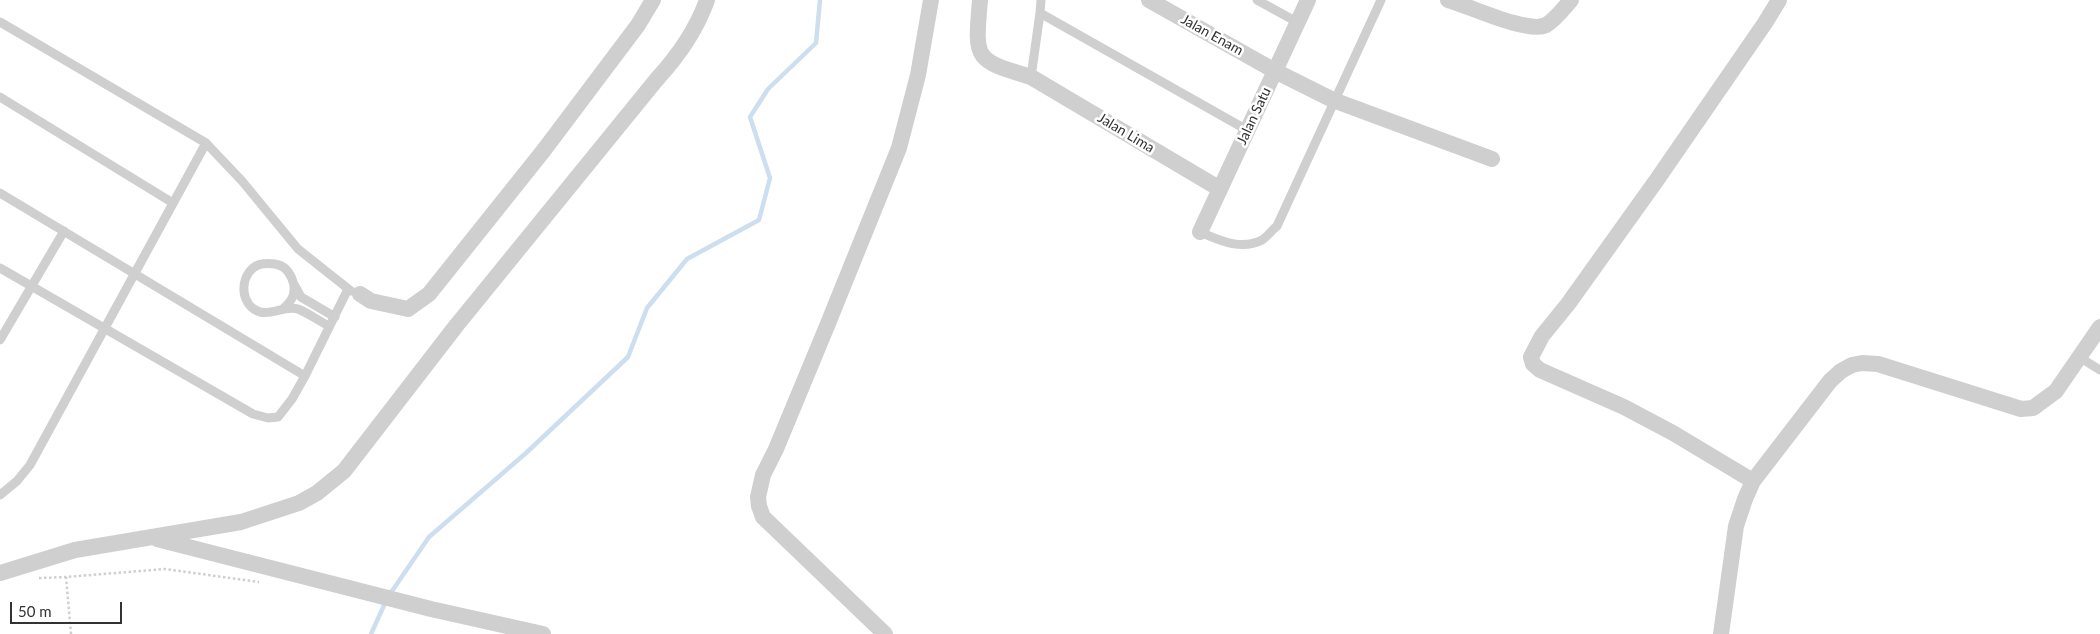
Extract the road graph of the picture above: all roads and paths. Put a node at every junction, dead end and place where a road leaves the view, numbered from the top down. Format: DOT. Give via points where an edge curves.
graph roads {
  1 [pos="653,0"];
  2 [pos="707,0"];
  3 [pos="931,0"];
  4 [pos="980,0"];
  5 [pos="1041,0"];
  6 [pos="1149,0"];
  7 [pos="1257,0"];
  8 [pos="1308,0"];
  9 [pos="1382,0"];
  10 [pos="1448,0"];
  11 [pos="1570,0"];
  12 [pos="1779,0"];
  13 [pos="1040,13"];
  14 [pos="0,22"];
  15 [pos="1297,22"];
  16 [pos="1275,71"];
  17 [pos="1031,77"];
  18 [pos="0,97"];
  19 [pos="1334,100"];
  20 [pos="1247,130"];
  21 [pos="206,143"];
  22 [pos="1492,159"];
  23 [pos="1220,188"];
  24 [pos="0,193"];
  25 [pos="173,203"];
  26 [pos="64,231"];
  27 [pos="1200,232"];
  28 [pos="0,268"];
  29 [pos="134,275"];
  30 [pos="294,286"];
  31 [pos="32,287"];
  32 [pos="354,292"];
  33 [pos="284,309"];
  34 [pos="335,317"];
  35 [pos="329,326"];
  36 [pos="105,327"];
  37 [pos="2100,327"];
  38 [pos="0,340"];
  39 [pos="2079,357"];
  40 [pos="2100,370"];
  41 [pos="305,376"];
  42 [pos="1753,481"];
  43 [pos="0,495"];
  44 [pos="147,537"];
  45 [pos="0,573"];
  46 [pos="262,583"];
  47 [pos="71,634"];
  48 [pos="543,634"];
  49 [pos="885,634"];
  50 [pos="1721,634"];
  1 -- 32 [label="street" via="638,25 544,150 429,294 408,310 371,301"];
  2 -- 44 [label="street" via="700,22 679,56 456,326 344,471 317,493 283,509 241,522"];
  3 -- 49 [label="street" via="918,76 899,148 763,475 758,497 763,517"];
  4 -- 17 [label="street" via="977,46 986,61 998,68"];
  5 -- 13 [label="lane"];
  6 -- 16 [label="street, Jalan Enam"];
  7 -- 15 [label="lane"];
  8 -- 15 [label="street, Jalan Satu"];
  9 -- 19 [label="lane"];
  10 -- 11 [label="street" via="1509,22 1533,27 1545,25"];
  12 -- 42 [label="street" via="1656,181 1542,336 1531,357 1540,370 1624,407"];
  13 -- 17 [label="lane"];
  13 -- 20 [label="lane"];
  14 -- 21 [label="lane"];
  15 -- 16 [label="street, Jalan Satu"];
  16 -- 19 [label="street, Jalan Enam"];
  16 -- 20 [label="street, Jalan Satu"];
  17 -- 23 [label="street, Jalan Lima"];
  18 -- 25 [label="lane"];
  19 -- 22 [label="street, Jalan Enam"];
  19 -- 27 [label="lane" via="1277,226 1262,240 1247,244 1228,244"];
  20 -- 23 [label="street, Jalan Satu"];
  21 -- 25 [label="lane"];
  21 -- 32 [label="lane" via="298,249"];
  23 -- 27 [label="street, Jalan Satu"];
  24 -- 26 [label="lane"];
  25 -- 29 [label="lane"];
  26 -- 29 [label="lane"];
  26 -- 31 [label="lane"];
  28 -- 31 [label="lane"];
  29 -- 36 [label="lane"];
  29 -- 41 [label="lane"];
  30 -- 33 [label="lane" via="292,299"];
  30 -- 33 [label="lane" via="290,274 280,265 266,262 254,267 245,277 243,290 248,303 258,311 271,314"];
  30 -- 34 [label="lane" via="301,297"];
  31 -- 36 [label="lane"];
  31 -- 38 [label="lane"];
  32 -- 34 [label="lane"];
  33 -- 35 [label="lane" via="297,309"];
  34 -- 35 [label="lane"];
  35 -- 41 [label="lane"];
  36 -- 41 [label="lane" via="254,414 268,418 284,411"];
  36 -- 43 [label="lane" via="30,465"];
  37 -- 39 [label="street"];
  39 -- 40 [label="lane"];
  39 -- 42 [label="street" via="2056,391 2033,408 2021,409 1878,364 1852,366 1830,381"];
  42 -- 50 [label="street" via="1736,526"];
  44 -- 45 [label="street" via="75,550"];
  44 -- 48 [label="street" via="431,610"];
  46 -- 47 [label="path" via="165,569 66,577"];
}
